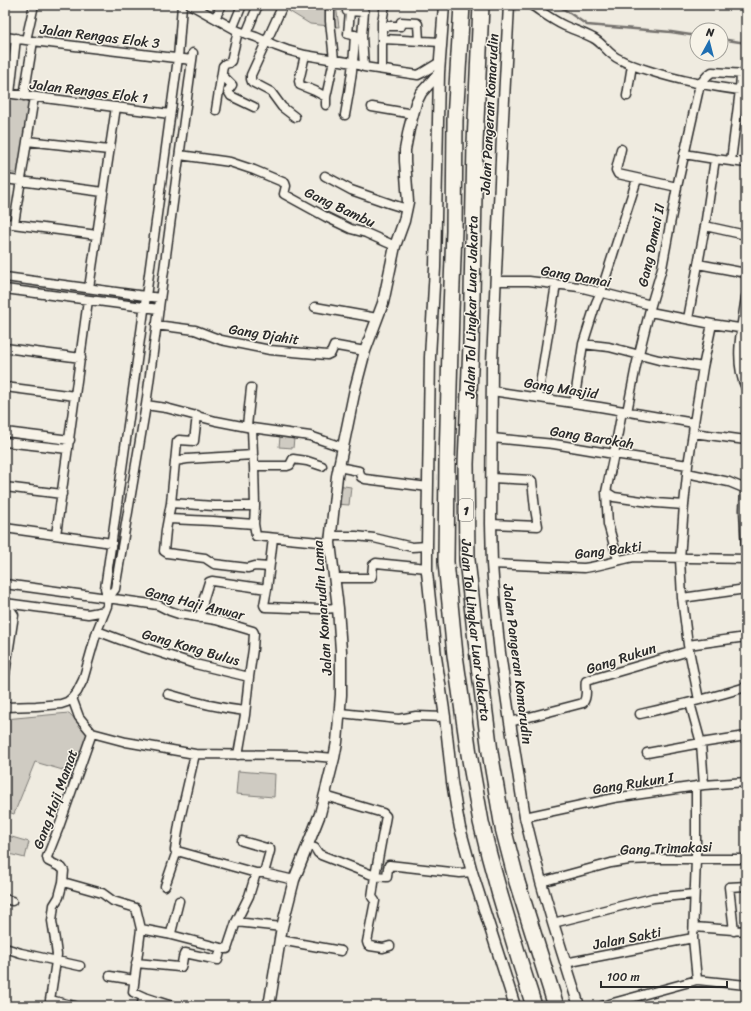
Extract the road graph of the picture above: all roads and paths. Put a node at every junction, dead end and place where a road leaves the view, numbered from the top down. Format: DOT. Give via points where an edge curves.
graph roads {
  1 [pos="34,5"];
  2 [pos="182,5"];
  3 [pos="222,5"];
  4 [pos="242,5"];
  5 [pos="258,5"];
  6 [pos="283,5"];
  7 [pos="330,5"];
  8 [pos="385,5"];
  9 [pos="444,5"];
  10 [pos="462,5"];
  11 [pos="481,5"];
  12 [pos="509,5"];
  13 [pos="531,5"];
  14 [pos="195,6"];
  15 [pos="215,18"];
  16 [pos="382,24"];
  17 [pos="239,31"];
  18 [pos="358,35"];
  19 [pos="5,37"];
  20 [pos="16,38"];
  21 [pos="383,39"];
  22 [pos="29,41"];
  23 [pos="419,41"];
  24 [pos="267,42"];
  25 [pos="441,42"];
  26 [pos="305,55"];
  27 [pos="178,58"];
  28 [pos="334,60"];
  29 [pos="440,62"];
  30 [pos="353,63"];
  31 [pos="632,65"];
  32 [pos="364,67"];
  33 [pos="382,69"];
  34 [pos="439,73"];
  35 [pos="744,74"];
  36 [pos="222,75"];
  37 [pos="700,84"];
  38 [pos="743,90"];
  39 [pos="7,94"];
  40 [pos="24,96"];
  41 [pos="627,96"];
  42 [pos="34,97"];
  43 [pos="254,107"];
  44 [pos="116,108"];
  45 [pos="372,108"];
  46 [pos="216,110"];
  47 [pos="170,114"];
  48 [pos="413,114"];
  49 [pos="345,115"];
  50 [pos="295,116"];
  51 [pos="27,141"];
  52 [pos="621,149"];
  53 [pos="110,150"];
  54 [pos="684,154"];
  55 [pos="180,155"];
  56 [pos="715,159"];
  57 [pos="731,161"];
  58 [pos="746,163"];
  59 [pos="325,176"];
  60 [pos="637,178"];
  61 [pos="5,180"];
  62 [pos="20,181"];
  63 [pos="677,187"];
  64 [pos="103,192"];
  65 [pos="407,209"];
  66 [pos="5,223"];
  67 [pos="14,224"];
  68 [pos="705,226"];
  69 [pos="746,234"];
  70 [pos="97,235"];
  71 [pos="395,246"];
  72 [pos="698,264"];
  73 [pos="746,273"];
  74 [pos="5,277"];
  75 [pos="496,280"];
  76 [pos="556,284"];
  77 [pos="89,288"];
  78 [pos="5,289"];
  79 [pos="601,292"];
  80 [pos="146,296"];
  81 [pos="746,297"];
  82 [pos="160,298"];
  83 [pos="88,300"];
  84 [pos="144,307"];
  85 [pos="315,307"];
  86 [pos="650,308"];
  87 [pos="159,309"];
  88 [pos="377,318"];
  89 [pos="688,319"];
  90 [pos="712,324"];
  91 [pos="156,325"];
  92 [pos="744,328"];
  93 [pos="583,344"];
  94 [pos="5,348"];
  95 [pos="365,351"];
  96 [pos="639,354"];
  97 [pos="81,358"];
  98 [pos="703,367"];
  99 [pos="5,386"];
  100 [pos="251,388"];
  101 [pos="746,388"];
  102 [pos="492,391"];
  103 [pos="76,396"];
  104 [pos="538,397"];
  105 [pos="574,403"];
  106 [pos="146,405"];
  107 [pos="624,411"];
  108 [pos="197,415"];
  109 [pos="694,424"];
  110 [pos="250,427"];
  111 [pos="5,432"];
  112 [pos="693,432"];
  113 [pos="492,438"];
  114 [pos="70,440"];
  115 [pos="746,440"];
  116 [pos="5,442"];
  117 [pos="342,447"];
  118 [pos="68,449"];
  119 [pos="614,454"];
  120 [pos="253,455"];
  121 [pos="175,460"];
  122 [pos="688,465"];
  123 [pos="254,466"];
  124 [pos="322,466"];
  125 [pos="338,467"];
  126 [pos="687,473"];
  127 [pos="492,478"];
  128 [pos="5,487"];
  129 [pos="428,487"];
  130 [pos="746,488"];
  131 [pos="606,492"];
  132 [pos="62,494"];
  133 [pos="171,503"];
  134 [pos="684,505"];
  135 [pos="214,506"];
  136 [pos="255,506"];
  137 [pos="169,519"];
  138 [pos="213,521"];
  139 [pos="254,524"];
  140 [pos="491,524"];
  141 [pos="5,528"];
  142 [pos="56,535"];
  143 [pos="273,538"];
  144 [pos="330,540"];
  145 [pos="112,543"];
  146 [pos="427,546"];
  147 [pos="746,550"];
  148 [pos="680,558"];
  149 [pos="746,559"];
  150 [pos="618,560"];
  151 [pos="492,564"];
  152 [pos="269,567"];
  153 [pos="427,568"];
  154 [pos="334,578"];
  155 [pos="5,584"];
  156 [pos="267,589"];
  157 [pos="746,589"];
  158 [pos="108,598"];
  159 [pos="682,598"];
  160 [pos="5,603"];
  161 [pos="338,608"];
  162 [pos="5,611"];
  163 [pos="105,611"];
  164 [pos="88,614"];
  165 [pos="200,618"];
  166 [pos="101,622"];
  167 [pos="97,631"];
  168 [pos="746,637"];
  169 [pos="689,648"];
  170 [pos="5,674"];
  171 [pos="249,677"];
  172 [pos="746,688"];
  173 [pos="168,694"];
  174 [pos="72,698"];
  175 [pos="699,700"];
  176 [pos="690,703"];
  177 [pos="5,707"];
  178 [pos="245,711"];
  179 [pos="340,713"];
  180 [pos="640,714"];
  181 [pos="445,717"];
  182 [pos="510,722"];
  183 [pos="92,733"];
  184 [pos="746,736"];
  185 [pos="701,743"];
  186 [pos="647,753"];
  187 [pos="195,754"];
  188 [pos="238,754"];
  189 [pos="334,758"];
  190 [pos="746,782"];
  191 [pos="700,786"];
  192 [pos="326,796"];
  193 [pos="525,817"];
  194 [pos="242,841"];
  195 [pos="308,846"];
  196 [pos="177,851"];
  197 [pos="696,859"];
  198 [pos="746,859"];
  199 [pos="472,872"];
  200 [pos="256,873"];
  201 [pos="264,873"];
  202 [pos="375,876"];
  203 [pos="294,880"];
  204 [pos="63,882"];
  205 [pos="541,882"];
  206 [pos="165,886"];
  207 [pos="746,886"];
  208 [pos="694,894"];
  209 [pos="179,901"];
  210 [pos="236,922"];
  211 [pos="553,923"];
  212 [pos="282,927"];
  213 [pos="694,927"];
  214 [pos="140,929"];
  215 [pos="734,931"];
  216 [pos="746,932"];
  217 [pos="167,934"];
  218 [pos="693,938"];
  219 [pos="280,940"];
  220 [pos="390,946"];
  221 [pos="5,948"];
  222 [pos="221,948"];
  223 [pos="341,951"];
  224 [pos="57,961"];
  225 [pos="136,962"];
  226 [pos="565,963"];
  227 [pos="80,966"];
  228 [pos="110,976"];
  229 [pos="134,980"];
  230 [pos="697,980"];
  231 [pos="746,985"];
  232 [pos="144,997"];
  233 [pos="75,1006"];
  234 [pos="141,1006"];
  235 [pos="172,1006"];
  236 [pos="267,1006"];
  237 [pos="515,1006"];
  238 [pos="534,1006"];
  239 [pos="556,1006"];
  240 [pos="580,1006"];
  241 [pos="602,1006"];
  1 -- 22 [label="street"];
  2 -- 27 [label="street"];
  3 -- 15 [label="street"];
  4 -- 17 [label="street"];
  5 -- 17 [label="street"];
  6 -- 24 [label="street"];
  7 -- 28 [label="street"];
  8 -- 16 [label="street"];
  9 -- 25 [label="street"];
  10 -- 238 [label="highway, Jalan Tol Lingkar Luar Jakarta / 1" via="455,120 446,562 454,655 481,822"];
  11 -- 239 [label="highway, Jalan Tol Lingkar Luar Jakarta / 1" via="466,464 467,560 489,744 503,828"];
  12 -- 75 [label="street, Jalan Pangeran Komarudin"];
  13 -- 31 [label="street" via="564,26 595,39 612,55"];
  14 -- 15 [label="street"];
  15 -- 17 [label="street"];
  16 -- 21 [label="street"];
  16 -- 23 [label="street" via="401,26 401,22 417,23"];
  17 -- 24 [label="street"];
  17 -- 36 [label="street" via="230,61 223,66"];
  18 -- 18 [label="street" via="347,32 348,11 364,12"];
  18 -- 30 [label="street"];
  18 -- 32 [label="street"];
  19 -- 20 [label="street, Jalan Rengas Elok 3"];
  20 -- 22 [label="street, Jalan Rengas Elok 3"];
  20 -- 39 [label="street"];
  21 -- 23 [label="street"];
  21 -- 33 [label="street"];
  22 -- 27 [label="street, Jalan Rengas Elok 3"];
  22 -- 40 [label="street"];
  23 -- 25 [label="street"];
  24 -- 26 [label="street"];
  24 -- 50 [label="street" via="251,76 252,82 271,92 282,107"];
  25 -- 29 [label="street"];
  26 -- 28 [label="street"];
  26 -- 28 [label="street" via="300,85 315,91 326,101"];
  27 -- 47 [label="street"];
  27 -- 55 [label="street, Jalan Rengas Elok 3" via="193,56"];
  28 -- 30 [label="street"];
  29 -- 33 [label="street" via="418,75"];
  29 -- 34 [label="street"];
  30 -- 32 [label="street"];
  30 -- 49 [label="street"];
  31 -- 37 [label="street"];
  31 -- 41 [label="street"];
  32 -- 33 [label="street"];
  34 -- 48 [label="street, Jalan Komarudin Lama" via="421,93"];
  34 -- 129 [label="street"];
  35 -- 37 [label="street" via="712,72"];
  35 -- 38 [label="street"];
  36 -- 43 [label="street" via="232,84 228,92 231,96"];
  36 -- 46 [label="street"];
  37 -- 38 [label="street"];
  37 -- 54 [label="street, Gang Damai II"];
  38 -- 57 [label="street"];
  39 -- 40 [label="street, Jalan Rengas Elok 1"];
  40 -- 42 [label="street, Jalan Rengas Elok 1"];
  42 -- 44 [label="street, Jalan Rengas Elok 1"];
  42 -- 51 [label="street"];
  44 -- 47 [label="street, Jalan Rengas Elok 1"];
  44 -- 53 [label="street"];
  45 -- 48 [label="street"];
  47 -- 80 [label="street"];
  48 -- 65 [label="street, Jalan Komarudin Lama" via="405,150"];
  51 -- 53 [label="street"];
  51 -- 62 [label="street"];
  52 -- 60 [label="street" via="616,172"];
  53 -- 64 [label="street"];
  54 -- 56 [label="street"];
  54 -- 63 [label="street, Gang Damai II"];
  55 -- 71 [label="street, Gang Bambu" via="230,162 254,170 285,184 284,194 287,197 351,229"];
  55 -- 82 [label="street"];
  56 -- 57 [label="street"];
  56 -- 68 [label="street"];
  57 -- 58 [label="street"];
  59 -- 65 [label="street" via="351,190"];
  60 -- 63 [label="street"];
  60 -- 79 [label="street"];
  61 -- 62 [label="street"];
  62 -- 64 [label="street"];
  62 -- 67 [label="street"];
  63 -- 86 [label="street, Gang Damai II" via="662,268"];
  64 -- 70 [label="street"];
  65 -- 71 [label="street, Jalan Komarudin Lama"];
  66 -- 67 [label="street"];
  67 -- 70 [label="street"];
  68 -- 69 [label="street"];
  68 -- 72 [label="street"];
  70 -- 77 [label="street"];
  71 -- 88 [label="street, Jalan Komarudin Lama" via="383,304"];
  72 -- 73 [label="street"];
  72 -- 89 [label="street"];
  74 -- 77 [label="street"];
  75 -- 76 [label="street, Gang Damai"];
  75 -- 102 [label="street, Jalan Pangeran Komarudin"];
  76 -- 79 [label="street, Gang Damai"];
  76 -- 104 [label="street"];
  77 -- 80 [label="street"];
  78 -- 83 [label="street"];
  79 -- 86 [label="street, Gang Damai"];
  79 -- 93 [label="street"];
  80 -- 82 [label="street"];
  80 -- 84 [label="street"];
  81 -- 92 [label="street"];
  82 -- 87 [label="street"];
  83 -- 84 [label="street"];
  83 -- 97 [label="street"];
  84 -- 87 [label="street"];
  84 -- 145 [label="street"];
  85 -- 88 [label="street"];
  86 -- 89 [label="street, Gang Damai"];
  86 -- 96 [label="street, Gang Damai II"];
  87 -- 91 [label="street"];
  88 -- 95 [label="street, Jalan Komarudin Lama"];
  89 -- 90 [label="street, Gang Damai"];
  90 -- 92 [label="street, Gang Damai"];
  90 -- 98 [label="street"];
  91 -- 95 [label="street, Gang Djahit" via="195,330 221,340 270,350 327,355 334,346 337,346"];
  91 -- 106 [label="street"];
  92 -- 101 [label="street" via="739,349 741,376"];
  93 -- 96 [label="street"];
  93 -- 105 [label="street"];
  94 -- 97 [label="street"];
  95 -- 117 [label="street, Jalan Komarudin Lama"];
  96 -- 98 [label="street"];
  96 -- 107 [label="street, Gang Damai II"];
  97 -- 103 [label="street"];
  98 -- 109 [label="street"];
  99 -- 103 [label="street"];
  100 -- 110 [label="street"];
  102 -- 104 [label="street, Gang Masjid"];
  102 -- 113 [label="street, Jalan Pangeran Komarudin"];
  103 -- 114 [label="street"];
  104 -- 105 [label="street, Gang Masjid"];
  105 -- 107 [label="street, Gang Masjid"];
  106 -- 108 [label="street"];
  106 -- 158 [label="street" via="115,589"];
  107 -- 109 [label="street, Gang Masjid"];
  107 -- 119 [label="street, Gang Damai II"];
  108 -- 110 [label="street"];
  108 -- 121 [label="street" via="195,441 178,440"];
  109 -- 112 [label="street"];
  110 -- 117 [label="street" via="310,436"];
  110 -- 120 [label="street"];
  111 -- 114 [label="street"];
  112 -- 115 [label="street"];
  112 -- 122 [label="street"];
  113 -- 119 [label="street, Gang Barokah" via="554,444"];
  113 -- 127 [label="street, Jalan Pangeran Komarudin"];
  114 -- 118 [label="street"];
  116 -- 118 [label="street"];
  117 -- 125 [label="street, Jalan Komarudin Lama"];
  118 -- 132 [label="street"];
  119 -- 122 [label="street, Gang Barokah"];
  119 -- 131 [label="street, Gang Damai II"];
  120 -- 121 [label="street"];
  120 -- 123 [label="street"];
  121 -- 133 [label="street"];
  122 -- 126 [label="street"];
  123 -- 124 [label="street" via="287,466 293,459"];
  123 -- 136 [label="street"];
  125 -- 129 [label="street" via="360,471 361,477 366,479"];
  125 -- 144 [label="street, Jalan Komarudin Lama"];
  126 -- 130 [label="street"];
  126 -- 134 [label="street"];
  127 -- 140 [label="street, Jalan Pangeran Komarudin"];
  127 -- 140 [label="street" via="532,481 538,526"];
  128 -- 132 [label="street"];
  129 -- 146 [label="street"];
  130 -- 147 [label="street"];
  131 -- 134 [label="street" via="614,497"];
  131 -- 150 [label="street, Gang Damai II" via="608,524"];
  132 -- 142 [label="street"];
  133 -- 135 [label="street"];
  133 -- 137 [label="street"];
  134 -- 148 [label="street"];
  135 -- 136 [label="street"];
  135 -- 138 [label="street"];
  136 -- 139 [label="street"];
  137 -- 138 [label="street"];
  137 -- 152 [label="street" via="165,552 205,558 214,564 248,568"];
  138 -- 139 [label="street"];
  139 -- 143 [label="street" via="257,537"];
  140 -- 151 [label="street, Jalan Pangeran Komarudin"];
  141 -- 142 [label="street"];
  142 -- 145 [label="street"];
  143 -- 144 [label="street"];
  143 -- 152 [label="street"];
  144 -- 146 [label="street" via="356,536 412,547"];
  144 -- 154 [label="street, Jalan Komarudin Lama"];
  145 -- 158 [label="street" via="105,588"];
  146 -- 153 [label="street"];
  148 -- 149 [label="street, Gang Bakti"];
  148 -- 150 [label="street, Gang Bakti"];
  148 -- 159 [label="street"];
  150 -- 151 [label="street, Gang Bakti" via="584,568"];
  151 -- 182 [label="street, Jalan Pangeran Komarudin" via="499,645"];
  152 -- 156 [label="street"];
  153 -- 154 [label="street" via="376,563 373,565 371,578"];
  153 -- 181 [label="street"];
  154 -- 161 [label="street, Jalan Komarudin Lama"];
  155 -- 158 [label="street, Gang Haji Anwar"];
  156 -- 161 [label="street" via="265,606"];
  156 -- 165 [label="street" via="209,582"];
  157 -- 159 [label="street"];
  158 -- 163 [label="street"];
  158 -- 165 [label="street, Gang Haji Anwar" via="158,605"];
  159 -- 169 [label="street"];
  160 -- 164 [label="street"];
  161 -- 179 [label="street, Jalan Komarudin Lama" via="342,672"];
  162 -- 170 [label="street" via="14,615"];
  163 -- 164 [label="street"];
  163 -- 166 [label="street"];
  164 -- 166 [label="street"];
  165 -- 171 [label="street, Gang Haji Anwar" via="254,631"];
  166 -- 167 [label="street"];
  167 -- 171 [label="street, Gang Kong Bulus" via="195,664"];
  167 -- 174 [label="street" via="83,680"];
  168 -- 169 [label="street"];
  169 -- 175 [label="street"];
  169 -- 182 [label="street, Gang Rukun" via="586,680 587,695 584,703"];
  171 -- 178 [label="street, Gang Kong Bulus"];
  172 -- 175 [label="street"];
  173 -- 178 [label="street" via="203,704"];
  174 -- 177 [label="street" via="61,704"];
  174 -- 183 [label="street" via="79,717"];
  175 -- 176 [label="street"];
  176 -- 180 [label="street"];
  176 -- 185 [label="street"];
  178 -- 188 [label="street, Gang Kong Bulus"];
  179 -- 181 [label="street" via="399,719 416,716"];
  179 -- 189 [label="street, Jalan Komarudin Lama"];
  181 -- 199 [label="street" via="460,828"];
  182 -- 193 [label="street, Jalan Pangeran Komarudin"];
  183 -- 187 [label="street" via="126,742"];
  183 -- 204 [label="street, Gang Haji Mamat" via="47,857 48,861 64,871"];
  184 -- 185 [label="street"];
  185 -- 186 [label="street"];
  185 -- 191 [label="street"];
  187 -- 188 [label="street"];
  187 -- 196 [label="street" via="180,819 175,849"];
  188 -- 189 [label="street"];
  189 -- 192 [label="street, Jalan Komarudin Lama"];
  190 -- 191 [label="street, Gang Rukun I"];
  191 -- 193 [label="street, Gang Rukun I" via="614,798"];
  191 -- 197 [label="street"];
  192 -- 195 [label="street, Jalan Komarudin Lama"];
  192 -- 202 [label="street" via="385,814"];
  193 -- 205 [label="street, Jalan Pangeran Komarudin"];
  194 -- 201 [label="street" via="270,849"];
  195 -- 202 [label="street" via="315,848 321,855"];
  195 -- 203 [label="street, Jalan Komarudin Lama"];
  196 -- 200 [label="street"];
  196 -- 206 [label="street"];
  197 -- 198 [label="street, Gang Trimakasi"];
  197 -- 205 [label="street, Gang Trimakasi" via="621,861"];
  197 -- 208 [label="street"];
  199 -- 202 [label="street" via="389,866 387,877"];
  199 -- 237 [label="street"];
  200 -- 201 [label="street"];
  200 -- 210 [label="street" via="249,896"];
  201 -- 203 [label="street"];
  202 -- 220 [label="street" via="372,896 375,901 368,945 383,948"];
  203 -- 212 [label="street, Jalan Komarudin Lama"];
  204 -- 214 [label="street" via="102,893 113,901 136,908"];
  204 -- 224 [label="street" via="54,905 52,921"];
  205 -- 211 [label="street, Jalan Pangeran Komarudin"];
  207 -- 215 [label="street" via="729,887"];
  208 -- 211 [label="street" via="653,898"];
  208 -- 213 [label="street"];
  209 -- 217 [label="street" via="171,933"];
  210 -- 212 [label="street"];
  210 -- 222 [label="street" via="227,949"];
  211 -- 226 [label="street, Jalan Pangeran Komarudin"];
  212 -- 219 [label="street, Jalan Komarudin Lama"];
  213 -- 215 [label="street"];
  213 -- 218 [label="street"];
  214 -- 217 [label="street"];
  214 -- 225 [label="street"];
  215 -- 216 [label="street"];
  217 -- 222 [label="street"];
  218 -- 226 [label="street, Jalan Sakti"];
  218 -- 230 [label="street"];
  219 -- 223 [label="street"];
  219 -- 236 [label="street, Jalan Komarudin Lama"];
  221 -- 224 [label="street"];
  222 -- 225 [label="street" via="218,960 184,954 179,968"];
  224 -- 227 [label="street"];
  224 -- 233 [label="street" via="50,1000"];
  225 -- 229 [label="street"];
  226 -- 240 [label="street, Jalan Pangeran Komarudin"];
  228 -- 229 [label="street"];
  229 -- 232 [label="street" via="134,992"];
  230 -- 231 [label="street"];
  230 -- 241 [label="street"];
  232 -- 234 [label="street"];
  232 -- 235 [label="street"];
}
